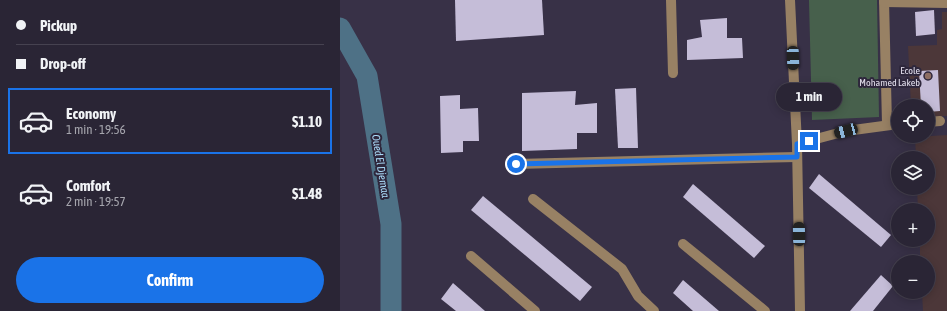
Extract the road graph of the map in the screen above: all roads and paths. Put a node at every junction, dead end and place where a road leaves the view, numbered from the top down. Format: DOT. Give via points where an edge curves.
graph roads {
  1 [pos="671,0"];
  2 [pos="790,0"];
  3 [pos="884,1"];
  4 [pos="947,3"];
  5 [pos="673,73"];
  6 [pos="935,121"];
  7 [pos="940,121"];
  8 [pos="887,124"];
  9 [pos="891,124"];
  10 [pos="797,144"];
  11 [pos="797,157"];
  12 [pos="516,164"];
  13 [pos="533,198"];
  14 [pos="684,244"];
  15 [pos="471,256"];
  16 [pos="535,311"];
  17 [pos="654,311"];
  18 [pos="765,311"];
  19 [pos="800,311"];
  1 -- 5 [label="street"];
  2 -- 10 [label="street"];
  3 -- 4 [label="street"];
  3 -- 8 [label="street"];
  6 -- 7 [label="street"];
  8 -- 9 [label="street"];
  8 -- 10 [label="street" via="846,131"];
  10 -- 11 [label="street"];
  11 -- 12 [label="street"];
  11 -- 19 [label="street"];
  13 -- 17 [label="street" via="622,269 638,296"];
  14 -- 18 [label="street"];
  15 -- 16 [label="street"];
}
